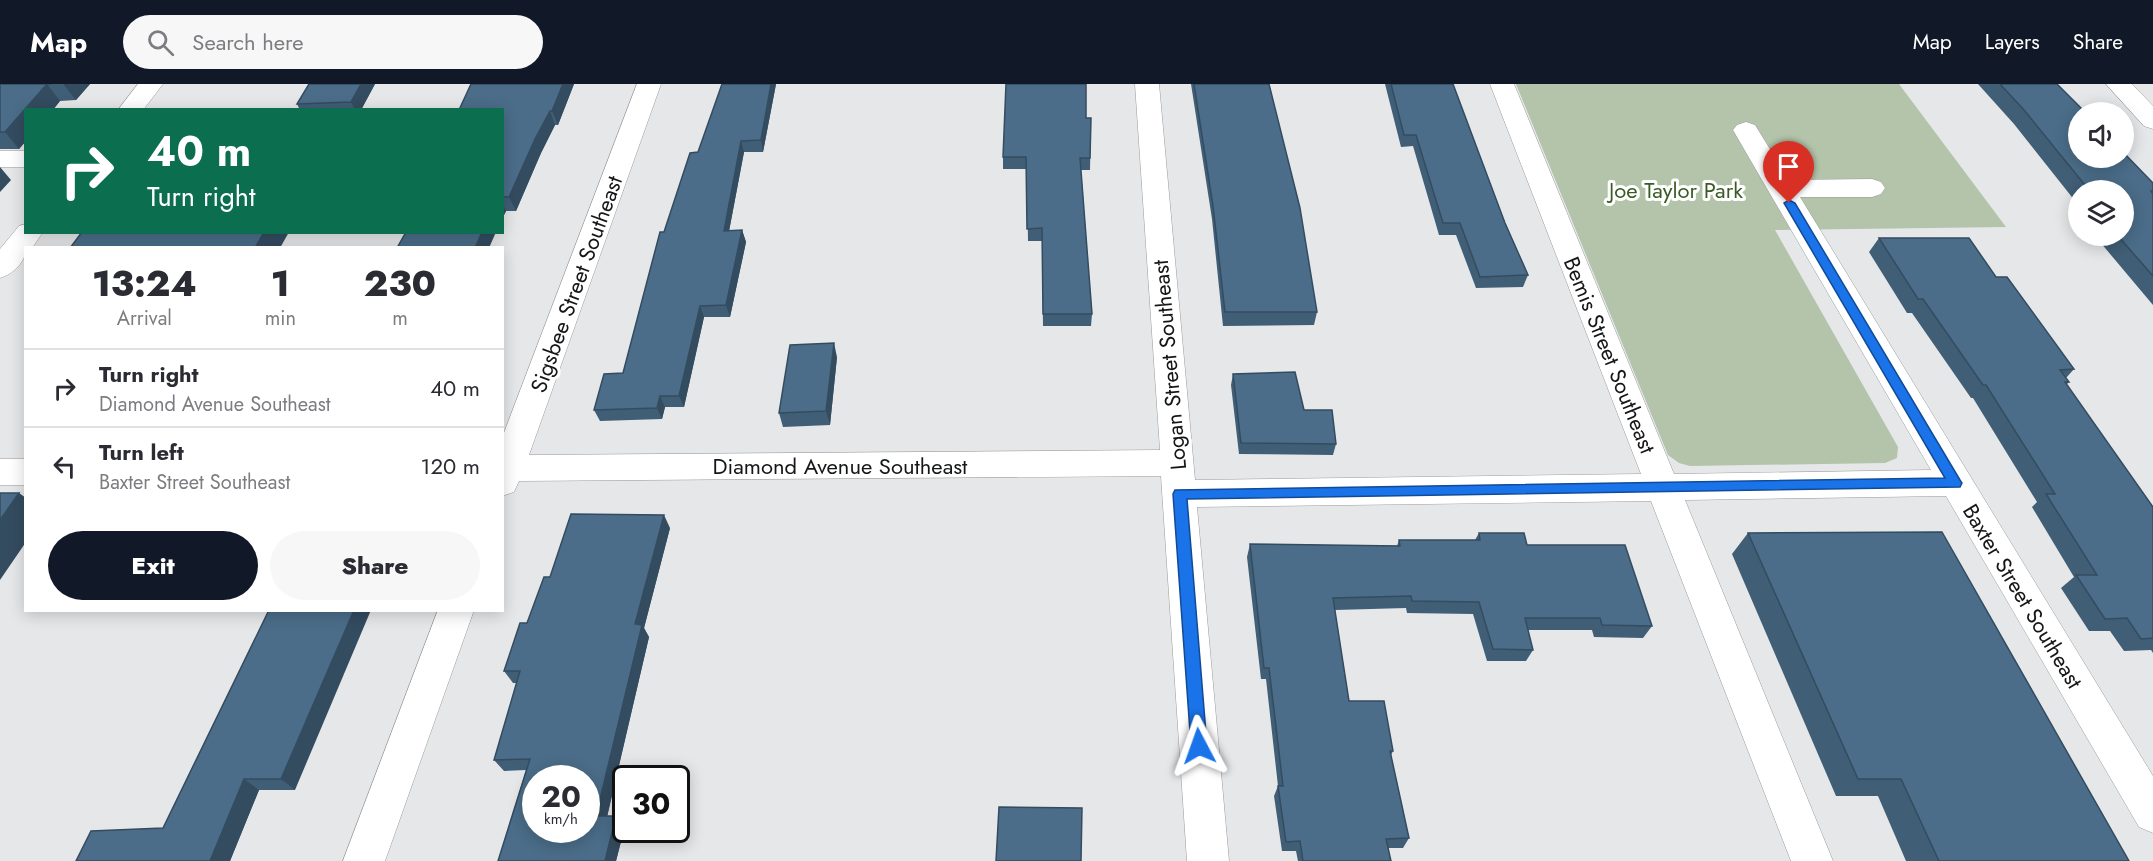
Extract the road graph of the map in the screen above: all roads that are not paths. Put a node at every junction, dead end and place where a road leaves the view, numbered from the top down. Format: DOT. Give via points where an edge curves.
graph roads {
  1 [pos="151,84"];
  2 [pos="649,84"];
  3 [pos="1147,84"];
  4 [pos="1502,84"];
  5 [pos="2118,84"];
  6 [pos="132,108"];
  7 [pos="2153,121"];
  8 [pos="1746,130"];
  9 [pos="0,159"];
  10 [pos="24,159"];
  11 [pos="1872,188"];
  12 [pos="1781,189"];
  13 [pos="27,234"];
  14 [pos="0,268"];
  15 [pos="0,472"];
  16 [pos="24,472"];
  17 [pos="504,473"];
  18 [pos="1179,479"];
  19 [pos="1956,483"];
  20 [pos="1663,488"];
  21 [pos="455,612"];
  22 [pos="2153,813"];
  23 [pos="364,861"];
  24 [pos="1208,861"];
  25 [pos="1812,861"];
  1 -- 6 [label="street"];
  2 -- 17 [label="street, Sigsbee Street Southeast"];
  3 -- 18 [label="street, Logan Street Southeast"];
  4 -- 20 [label="street, Bemis Street Southeast"];
  5 -- 7 [label="street"];
  8 -- 12 [label="street, Baxter Street Southeast"];
  9 -- 10 [label="street"];
  11 -- 12 [label="street"];
  12 -- 19 [label="street, Baxter Street Southeast"];
  13 -- 14 [label="street"];
  15 -- 16 [label="street"];
  17 -- 18 [label="street, Diamond Avenue Southeast"];
  18 -- 20 [label="street, Diamond Avenue Southeast"];
  18 -- 24 [label="street, Logan Street Southeast"];
  19 -- 20 [label="street, Diamond Avenue Southeast"];
  19 -- 22 [label="street, Baxter Street Southeast"];
  20 -- 25 [label="street, Bemis Street Southeast"];
  21 -- 23 [label="street"];
}
